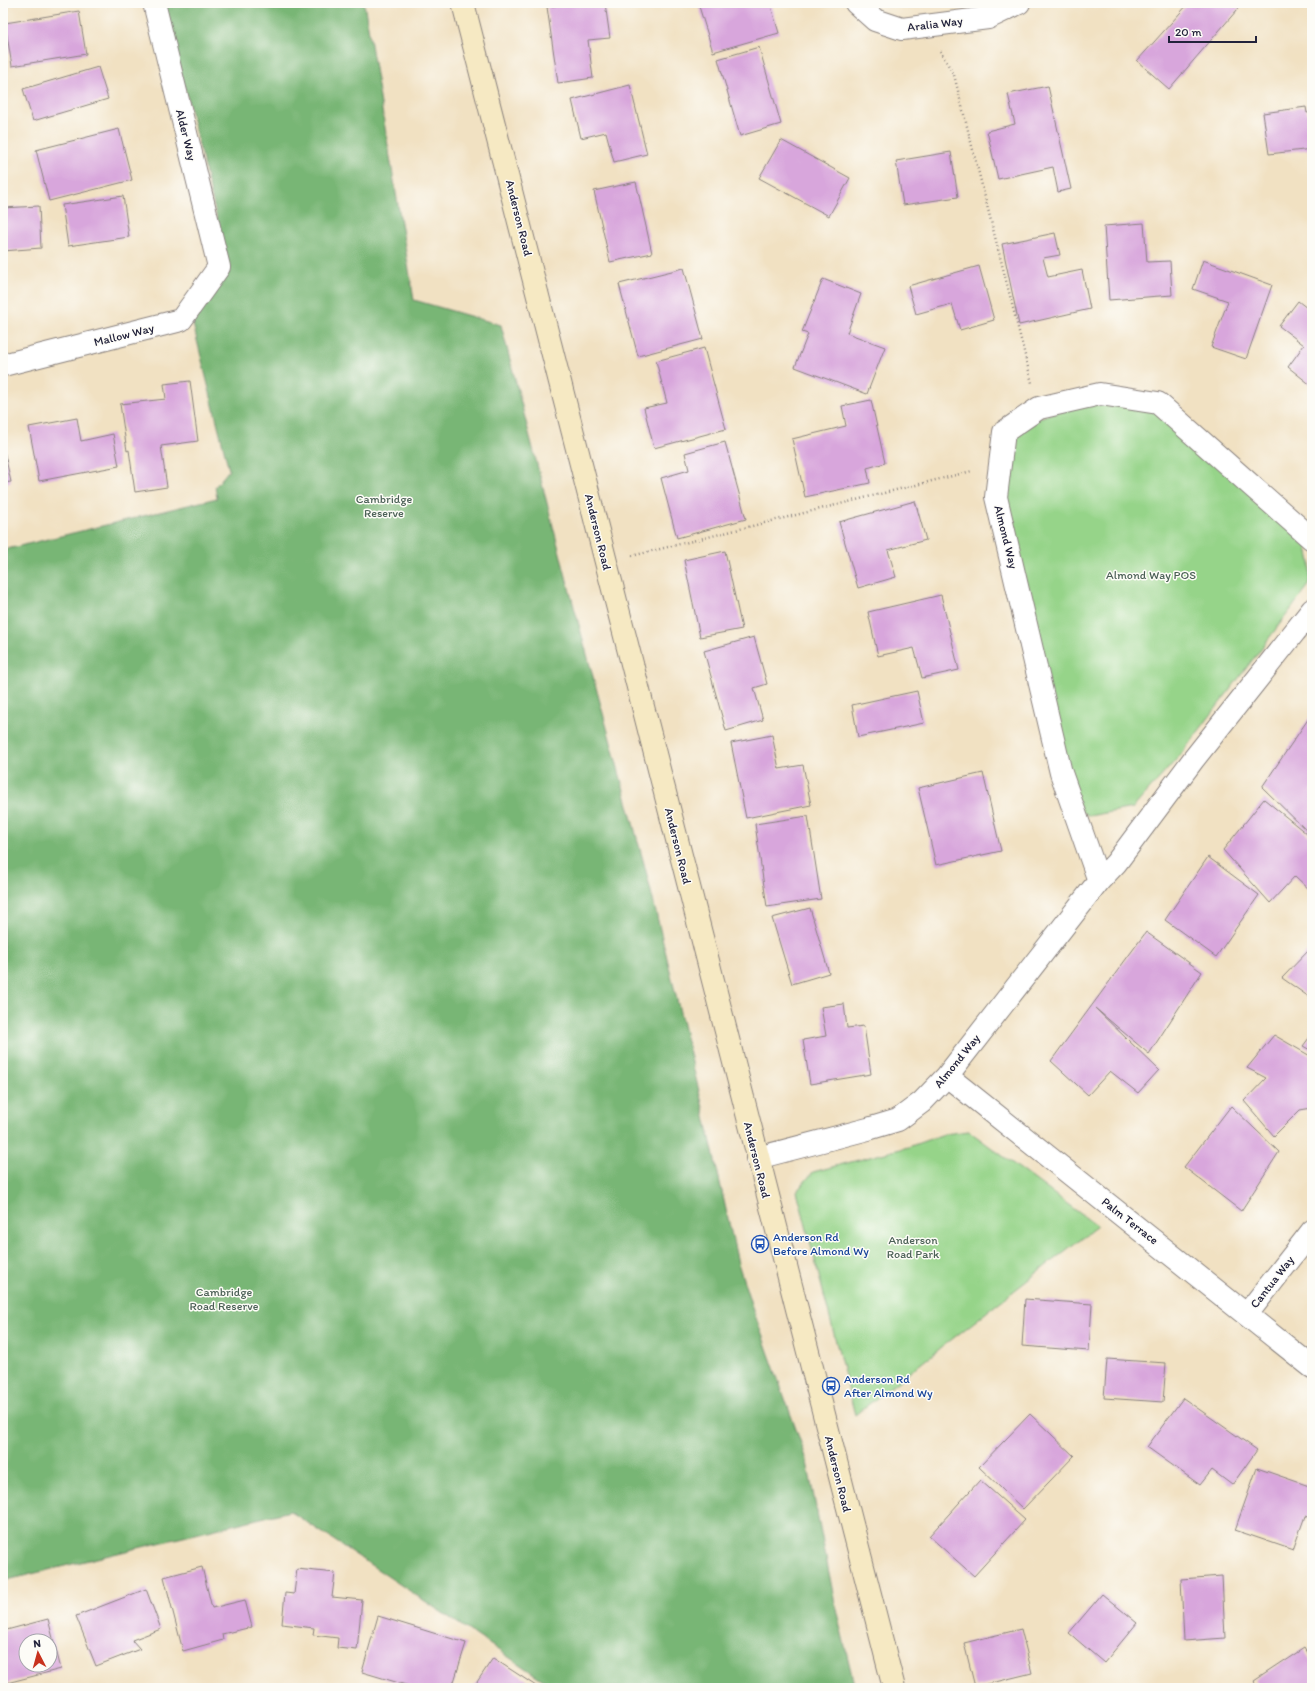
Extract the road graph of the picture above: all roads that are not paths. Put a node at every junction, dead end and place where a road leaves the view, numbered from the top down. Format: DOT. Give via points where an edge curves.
graph roads {
  1 [pos="154,3"];
  2 [pos="463,3"];
  3 [pos="856,3"];
  4 [pos="1020,3"];
  5 [pos="219,267"];
  6 [pos="3,365"];
  7 [pos="1312,539"];
  8 [pos="1312,610"];
  9 [pos="1099,881"];
  10 [pos="947,1076"];
  11 [pos="757,1158"];
  12 [pos="1312,1231"];
  13 [pos="1247,1314"];
  14 [pos="1312,1367"];
  15 [pos="894,1688"];
  1 -- 5 [label="street, Alder Way"];
  2 -- 11 [label="street, Anderson Road"];
  3 -- 4 [label="street, Aralia Way" via="875,20 902,29 988,18"];
  5 -- 6 [label="street, Mallow Way" via="181,320"];
  7 -- 9 [label="street, Almond Way" via="1158,403 1100,394 1039,408 1004,432 996,497 1061,773"];
  8 -- 9 [label="street, Almond Way" via="1116,863"];
  9 -- 10 [label="street, Almond Way"];
  10 -- 11 [label="street, Almond Way" via="922,1102 898,1120"];
  10 -- 13 [label="street, Palm Terrace"];
  11 -- 15 [label="street, Anderson Road"];
  12 -- 13 [label="street, Cantua Way"];
  13 -- 14 [label="street, Palm Terrace"];
}
